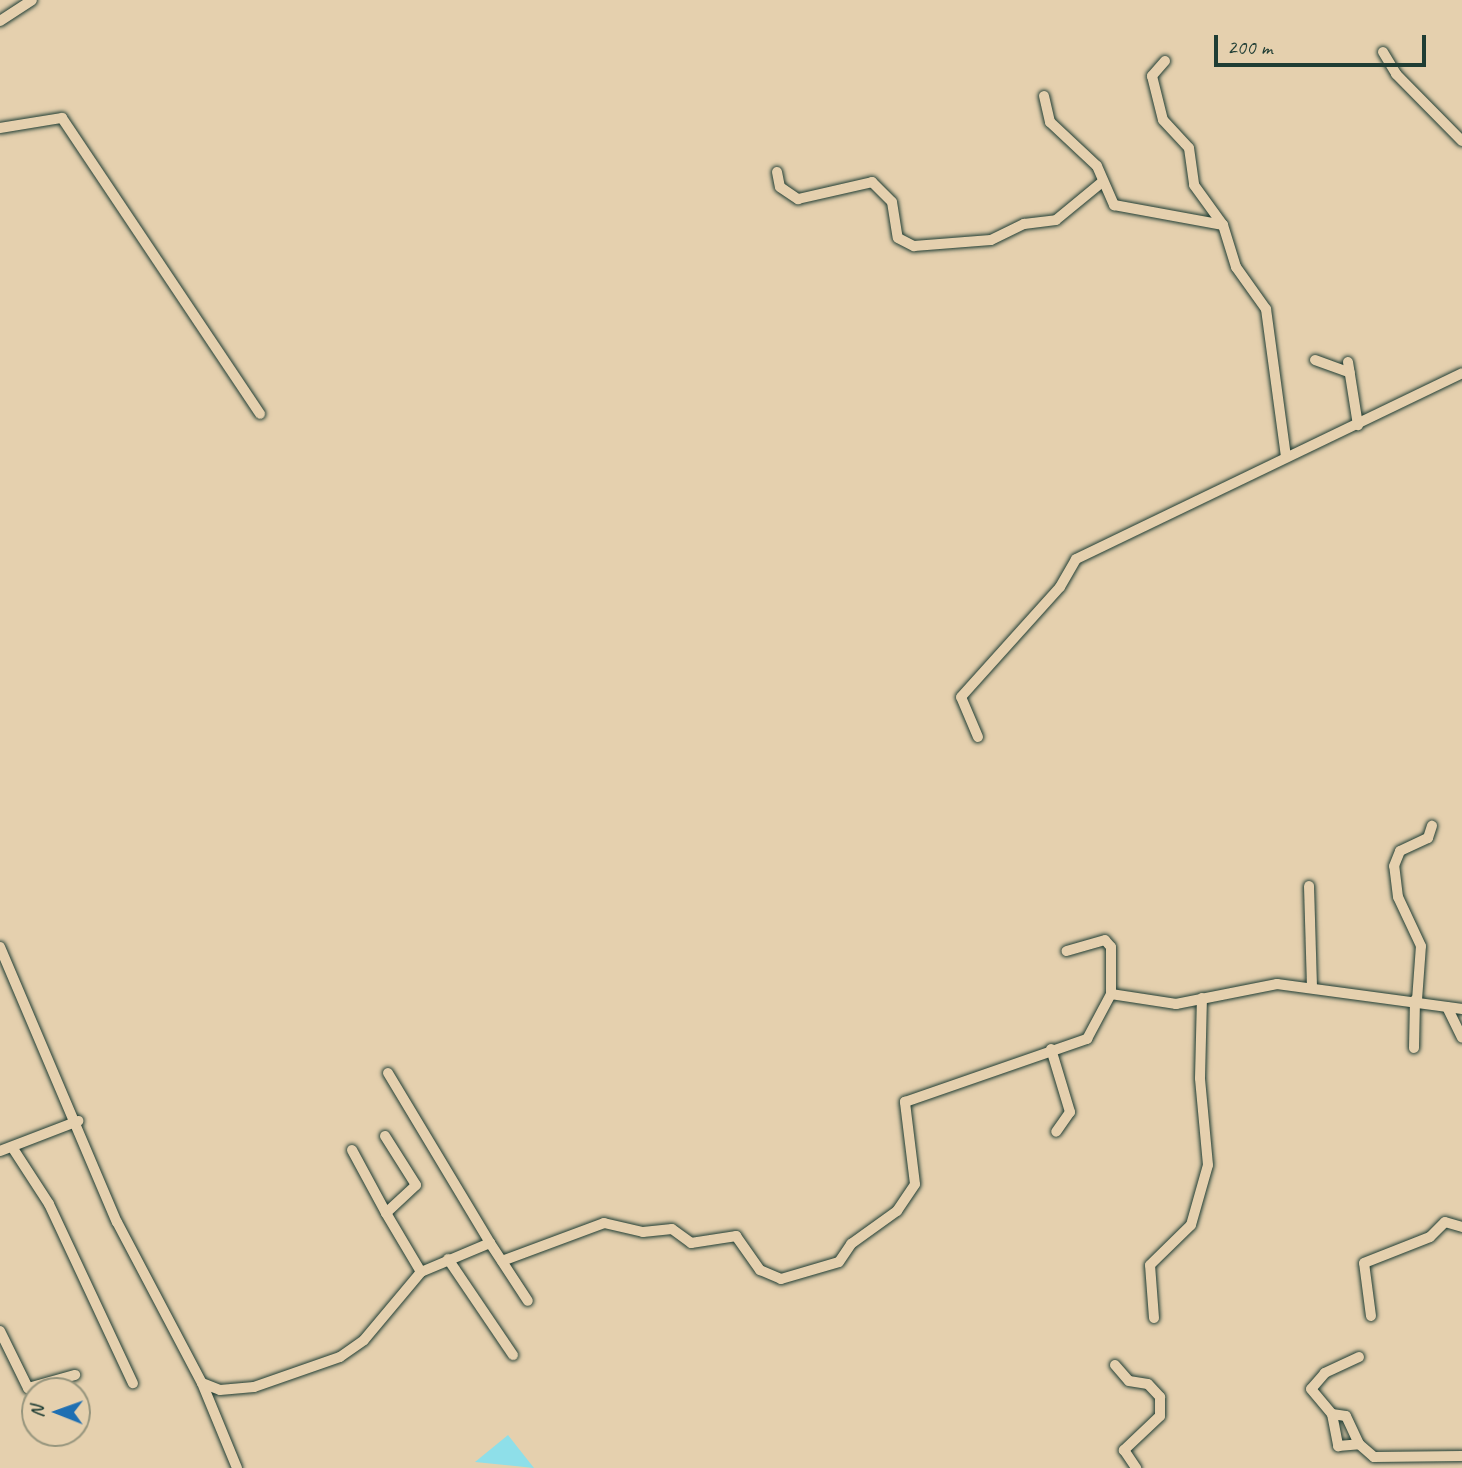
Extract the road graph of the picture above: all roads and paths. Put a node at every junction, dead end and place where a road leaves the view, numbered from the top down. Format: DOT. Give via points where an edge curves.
graph roads {
  1 [pos="32,0"];
  2 [pos="0,21"];
  3 [pos="1383,52"];
  4 [pos="1165,61"];
  5 [pos="1044,96"];
  6 [pos="0,128"];
  7 [pos="1462,141"];
  8 [pos="777,172"];
  9 [pos="1101,183"];
  10 [pos="1223,225"];
  11 [pos="1315,360"];
  12 [pos="1462,373"];
  13 [pos="260,414"];
  14 [pos="1358,425"];
  15 [pos="1286,456"];
  16 [pos="978,737"];
  17 [pos="1432,826"];
  18 [pos="1310,887"];
  19 [pos="0,947"];
  20 [pos="1067,951"];
  21 [pos="1312,988"];
  22 [pos="1111,994"];
  23 [pos="1202,998"];
  24 [pos="1416,1000"];
  25 [pos="1447,1007"];
  26 [pos="1462,1009"];
  27 [pos="1462,1038"];
  28 [pos="1414,1048"];
  29 [pos="1051,1049"];
  30 [pos="388,1073"];
  31 [pos="78,1121"];
  32 [pos="1056,1132"];
  33 [pos="385,1136"];
  34 [pos="12,1147"];
  35 [pos="352,1150"];
  36 [pos="0,1151"];
  37 [pos="386,1213"];
  38 [pos="1462,1227"];
  39 [pos="490,1243"];
  40 [pos="448,1259"];
  41 [pos="502,1261"];
  42 [pos="421,1272"];
  43 [pos="528,1301"];
  44 [pos="1371,1316"];
  45 [pos="1154,1318"];
  46 [pos="0,1331"];
  47 [pos="513,1355"];
  48 [pos="1359,1357"];
  49 [pos="1115,1366"];
  50 [pos="75,1374"];
  51 [pos="133,1383"];
  52 [pos="202,1383"];
  53 [pos="1332,1414"];
  54 [pos="1359,1444"];
  55 [pos="1462,1456"];
  56 [pos="237,1468"];
  57 [pos="1136,1468"];
  1 -- 2 [label="street"];
  3 -- 7 [label="street" via="1396,74"];
  4 -- 10 [label="street" via="1152,76 1163,120 1189,148 1194,185"];
  5 -- 9 [label="street" via="1050,122 1082,148"];
  6 -- 13 [label="street" via="62,117"];
  8 -- 9 [label="street" via="780,187 798,198 872,182 891,202 898,238 914,246 991,240 1024,224 1056,220"];
  9 -- 10 [label="street" via="1110,201 1125,209"];
  10 -- 15 [label="street" via="1236,267 1266,309"];
  11 -- 14 [label="street" via="1349,367"];
  12 -- 14 [label="street"];
  14 -- 15 [label="street"];
  15 -- 16 [label="street" via="1076,559 1060,587 961,697"];
  17 -- 24 [label="street" via="1428,838 1400,851 1394,866 1398,897 1420,946"];
  18 -- 21 [label="street"];
  19 -- 31 [label="street"];
  20 -- 22 [label="street" via="1109,942"];
  21 -- 23 [label="street" via="1277,984"];
  21 -- 24 [label="street"];
  22 -- 23 [label="street" via="1176,1004"];
  22 -- 29 [label="street" via="1087,1039"];
  23 -- 45 [label="street" via="1200,1079 1208,1166 1191,1225 1150,1265"];
  24 -- 25 [label="street"];
  24 -- 28 [label="street"];
  25 -- 26 [label="street"];
  25 -- 27 [label="street"];
  29 -- 32 [label="street" via="1070,1112"];
  29 -- 41 [label="street" via="905,1102 915,1184 897,1211 851,1244 839,1262 781,1279 760,1270 736,1236 691,1243 672,1229 643,1232 604,1223"];
  30 -- 39 [label="street"];
  31 -- 34 [label="street"];
  31 -- 52 [label="street" via="137,1264"];
  33 -- 37 [label="street" via="416,1185"];
  34 -- 36 [label="street"];
  34 -- 51 [label="street" via="49,1204"];
  35 -- 37 [label="street"];
  37 -- 42 [label="street"];
  38 -- 44 [label="street" via="1446,1222 1430,1237 1364,1264"];
  39 -- 40 [label="street"];
  39 -- 41 [label="street"];
  40 -- 42 [label="street"];
  40 -- 47 [label="street"];
  41 -- 43 [label="street"];
  42 -- 52 [label="street" via="364,1339 340,1357 254,1388 219,1390"];
  46 -- 50 [label="street" via="28,1388"];
  48 -- 53 [label="street" via="1312,1385"];
  49 -- 57 [label="street" via="1129,1381 1148,1384 1160,1396 1160,1416 1124,1450"];
  52 -- 56 [label="street"];
  53 -- 54 [label="street" via="1346,1416"];
  53 -- 54 [label="street" via="1338,1446"];
  54 -- 55 [label="street" via="1374,1457"];
}
